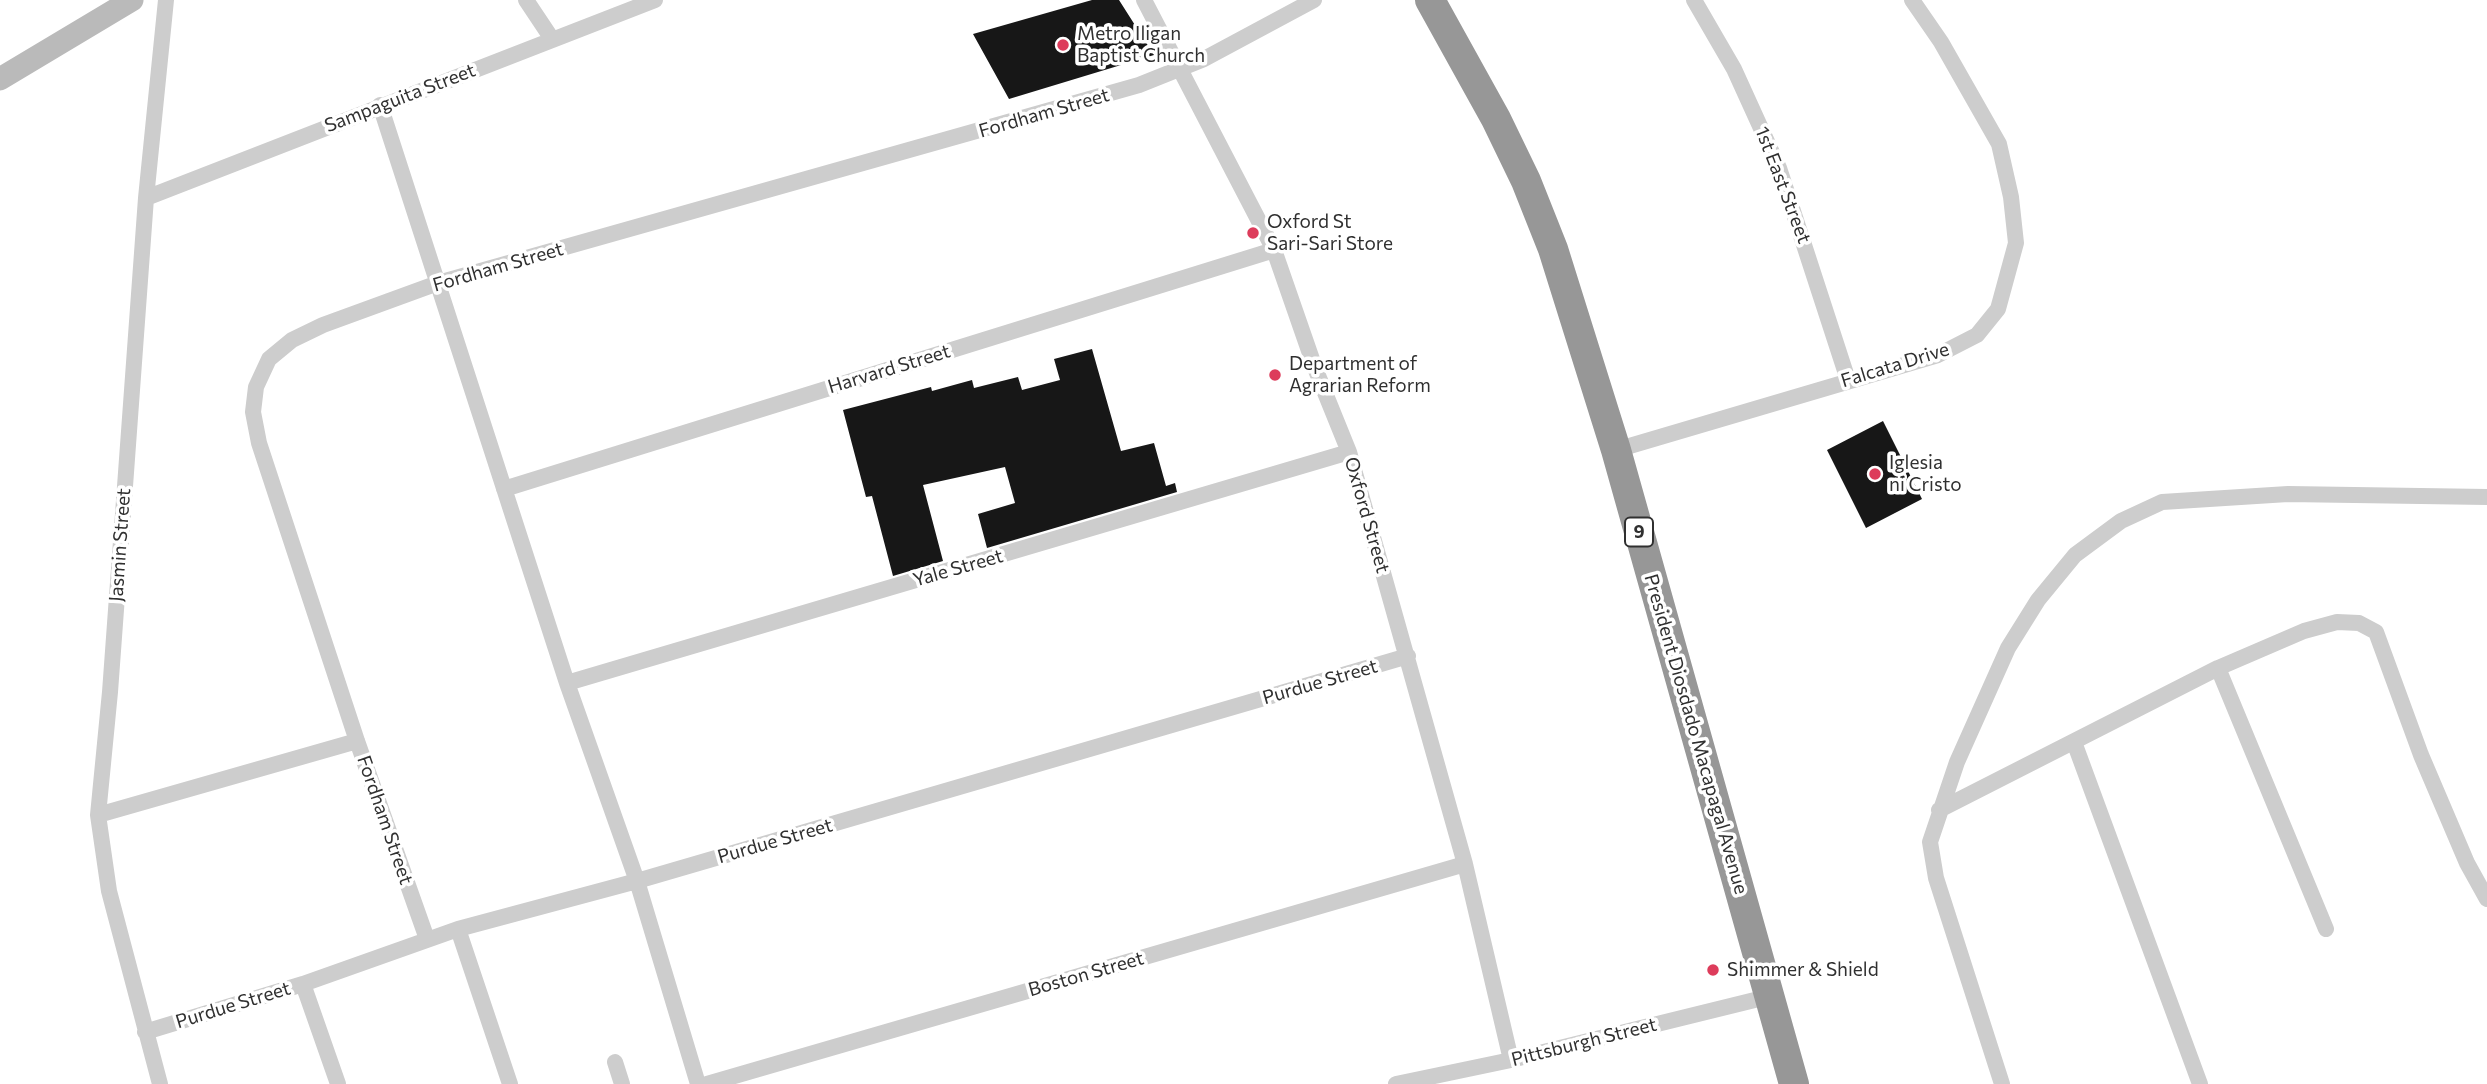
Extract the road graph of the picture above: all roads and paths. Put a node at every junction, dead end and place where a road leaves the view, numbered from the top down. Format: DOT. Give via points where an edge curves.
graph roads {
  1 [pos="132,0"];
  2 [pos="166,0"];
  3 [pos="526,0"];
  4 [pos="655,0"];
  5 [pos="1144,0"];
  6 [pos="1314,0"];
  7 [pos="1430,0"];
  8 [pos="1694,0"];
  9 [pos="1912,0"];
  10 [pos="551,39"];
  11 [pos="1180,69"];
  12 [pos="0,79"];
  13 [pos="380,105"];
  14 [pos="146,198"];
  15 [pos="1274,250"];
  16 [pos="438,283"];
  17 [pos="1848,380"];
  18 [pos="1616,450"];
  19 [pos="1349,452"];
  20 [pos="504,489"];
  21 [pos="2487,497"];
  22 [pos="1408,656"];
  23 [pos="2218,668"];
  24 [pos="567,683"];
  25 [pos="358,741"];
  26 [pos="2074,742"];
  27 [pos="1939,810"];
  28 [pos="98,815"];
  29 [pos="1465,864"];
  30 [pos="637,881"];
  31 [pos="2487,899"];
  32 [pos="458,929"];
  33 [pos="2326,929"];
  34 [pos="427,939"];
  35 [pos="303,984"];
  36 [pos="1771,996"];
  37 [pos="145,1032"];
  38 [pos="1511,1060"];
  39 [pos="615,1062"];
  40 [pos="160,1084"];
  41 [pos="338,1084"];
  42 [pos="510,1084"];
  43 [pos="622,1084"];
  44 [pos="698,1084"];
  45 [pos="706,1084"];
  46 [pos="1396,1084"];
  47 [pos="1794,1084"];
  48 [pos="2002,1084"];
  49 [pos="2200,1084"];
  1 -- 12 [label="main road"];
  2 -- 14 [label="street, Jasmin Street"];
  3 -- 10 [label="street"];
  4 -- 10 [label="street, Sampaguita Street"];
  5 -- 11 [label="street, Oxford Street"];
  6 -- 11 [label="street, Fordham Street"];
  7 -- 18 [label="highway, President Diosdado Macapagal Avenue / 9" via="1526,181 1553,249"];
  8 -- 17 [label="street, 1st East Street" via="1734,69 1779,168"];
  9 -- 17 [label="street, Falcata Drive" via="2000,144 2016,243 1998,309 1977,335 1938,355"];
  10 -- 13 [label="street, Sampaguita Street"];
  11 -- 15 [label="street, Oxford Street"];
  11 -- 16 [label="street, Fordham Street" via="1049,113"];
  13 -- 14 [label="street, Sampaguita Street"];
  13 -- 16 [label="street"];
  14 -- 28 [label="street, Jasmin Street"];
  15 -- 19 [label="street, Oxford Street"];
  15 -- 20 [label="street, Harvard Street"];
  16 -- 20 [label="street"];
  16 -- 25 [label="street, Fordham Street" via="292,340 269,359 256,387 253,412 259,443"];
  17 -- 18 [label="street, Falcata Drive"];
  18 -- 36 [label="highway, President Diosdado Macapagal Avenue / 9"];
  19 -- 22 [label="street, Oxford Street"];
  19 -- 24 [label="street, Yale Street"];
  20 -- 24 [label="street"];
  21 -- 27 [label="street" via="2288,494 2162,502 2121,521 2075,555 2038,600 1978,709"];
  22 -- 29 [label="street, Oxford Street"];
  22 -- 30 [label="street, Purdue Street"];
  23 -- 26 [label="street"];
  23 -- 31 [label="street" via="2304,631 2337,622 2359,623 2376,632 2421,755"];
  23 -- 33 [label="street"];
  24 -- 30 [label="street"];
  25 -- 28 [label="street"];
  25 -- 34 [label="street, Fordham Street"];
  26 -- 27 [label="street"];
  26 -- 49 [label="street"];
  27 -- 48 [label="street" via="1930,842 1936,878"];
  28 -- 37 [label="street, Jasmin Street" via="110,891"];
  29 -- 38 [label="street, Oxford Street"];
  29 -- 45 [label="street, Boston Street"];
  30 -- 32 [label="street, Purdue Street"];
  30 -- 44 [label="street"];
  32 -- 34 [label="street, Purdue Street"];
  32 -- 42 [label="street"];
  34 -- 35 [label="street, Purdue Street"];
  35 -- 37 [label="street, Purdue Street"];
  35 -- 41 [label="street"];
  36 -- 38 [label="street, Pittsburgh Street"];
  36 -- 47 [label="highway, President Diosdado Macapagal Avenue / 9"];
  37 -- 40 [label="street, Jasmin Street"];
  38 -- 46 [label="street, Pittsburgh Street"];
  39 -- 43 [label="street"];
}
